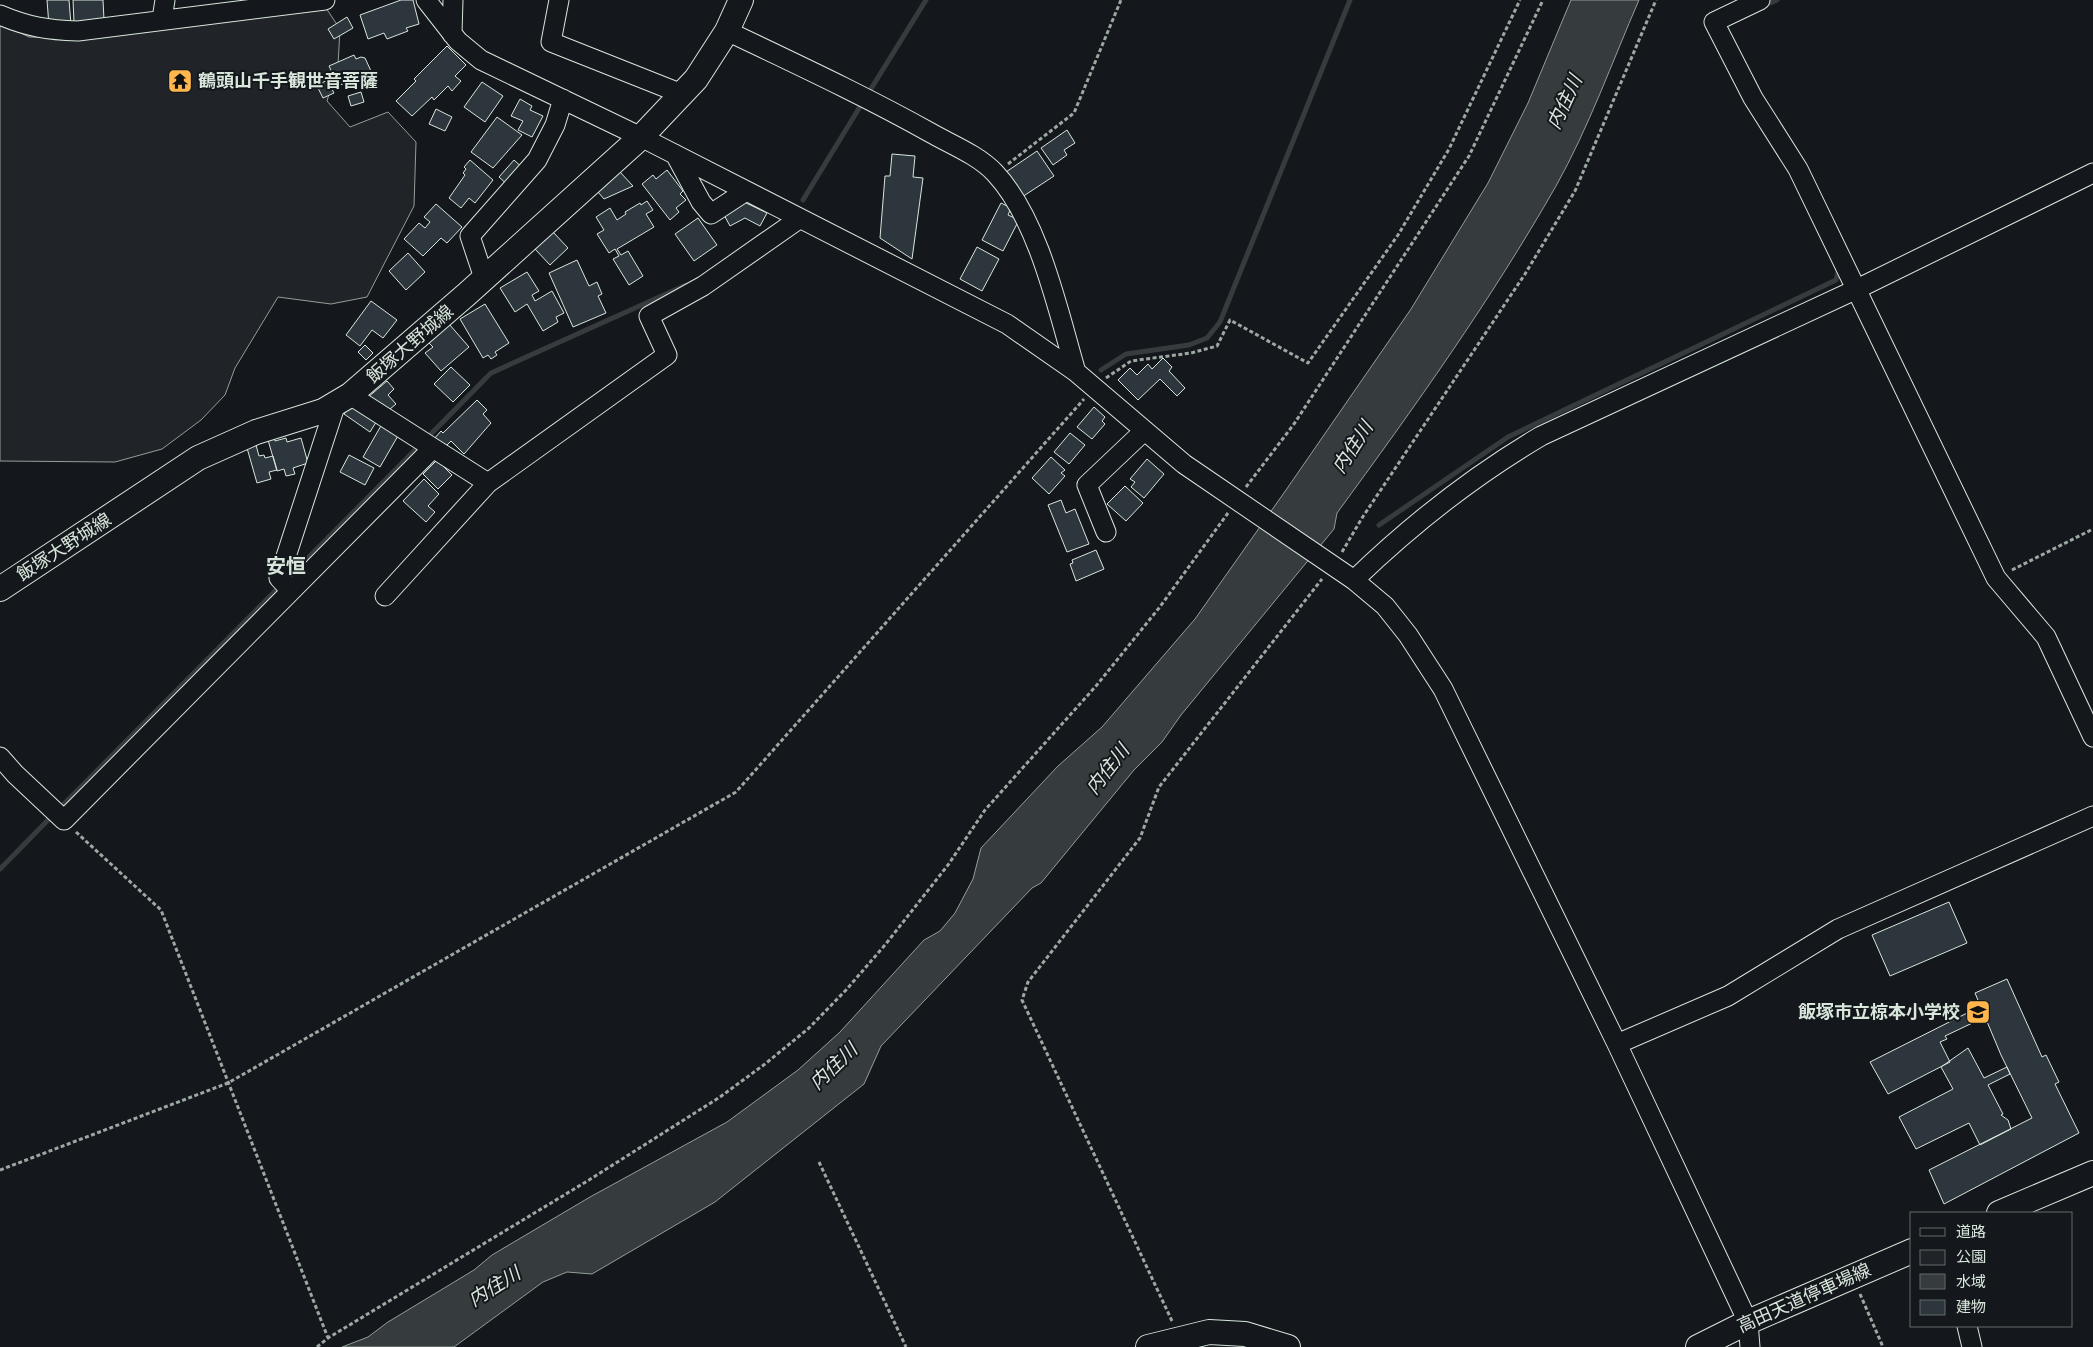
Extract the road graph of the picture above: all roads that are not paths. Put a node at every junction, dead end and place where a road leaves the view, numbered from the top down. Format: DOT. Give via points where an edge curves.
graph roads {
  1 [pos="165,0"];
  2 [pos="325,0"];
  3 [pos="426,0"];
  4 [pos="453,0"];
  5 [pos="560,0"];
  6 [pos="741,0"];
  7 [pos="1760,0"];
  8 [pos="0,15"];
  9 [pos="162,19"];
  10 [pos="727,31"];
  11 [pos="452,34"];
  12 [pos="682,94"];
  13 [pos="563,99"];
  14 [pos="641,137"];
  15 [pos="675,154"];
  16 [pos="2093,173"];
  17 [pos="746,191"];
  18 [pos="799,219"];
  19 [pos="484,278"];
  20 [pos="1857,289"];
  21 [pos="1076,372"];
  22 [pos="343,399"];
  23 [pos="1144,432"];
  24 [pos="425,443"];
  25 [pos="488,482"];
  26 [pos="1106,532"];
  27 [pos="1354,580"];
  28 [pos="285,585"];
  29 [pos="0,590"];
  30 [pos="385,596"];
  31 [pos="2093,737"];
  32 [pos="0,757"];
  33 [pos="2093,816"];
  34 [pos="1617,1044"];
  35 [pos="2093,1173"];
  36 [pos="2001,1212"];
  37 [pos="1910,1252"];
  38 [pos="1748,1322"];
  39 [pos="1967,1327"];
  40 [pos="1277,1346"];
  41 [pos="1148,1347"];
  42 [pos="1698,1347"];
  43 [pos="1750,1347"];
  44 [pos="1972,1347"];
  1 -- 9 [label="street"];
  2 -- 9 [label="street"];
  3 -- 11 [label="street"];
  4 -- 11 [label="street"];
  5 -- 12 [label="street" via="551,42"];
  6 -- 10 [label="main road, 飯塚大野城線"];
  7 -- 20 [label="street" via="1714,22 1753,98 1798,170"];
  8 -- 9 [label="street" via="26,26 78,31"];
  10 -- 12 [label="main road, 飯塚大野城線" via="696,79"];
  10 -- 21 [label="street" via="883,106 980,160 996,174 1016,202 1035,239"];
  11 -- 13 [label="street" via="481,60"];
  12 -- 14 [label="main road, 飯塚大野城線"];
  13 -- 14 [label="street"];
  13 -- 19 [label="street" via="555,125 537,160 470,236"];
  14 -- 15 [label="street"];
  14 -- 19 [label="main road, 飯塚大野城線"];
  15 -- 17 [label="street"];
  15 -- 17 [label="street" via="711,214"];
  16 -- 20 [label="street"];
  17 -- 18 [label="street"];
  18 -- 21 [label="street" via="1007,324"];
  18 -- 25 [label="street" via="703,286 649,316 667,355"];
  19 -- 22 [label="main road, 飯塚大野城線"];
  20 -- 27 [label="street" via="1541,436 1461,488 1393,543"];
  20 -- 31 [label="street" via="1996,578 2046,637"];
  21 -- 23 [label="street"];
  22 -- 24 [label="street"];
  22 -- 28 [label="street"];
  22 -- 29 [label="main road, 飯塚大野城線" via="323,411 256,432 198,458"];
  23 -- 26 [label="street" via="1088,485"];
  23 -- 27 [label="street" via="1184,464"];
  24 -- 25 [label="street"];
  24 -- 28 [label="street"];
  25 -- 30 [label="street"];
  27 -- 34 [label="street" via="1385,606 1443,689"];
  28 -- 32 [label="street" via="64,820"];
  33 -- 34 [label="street" via="1838,929 1728,996"];
  34 -- 38 [label="street"];
  35 -- 36 [label="main road"];
  37 -- 38 [label="main road, 高田天道停車場線"];
  38 -- 42 [label="main road, 高田天道停車場線"];
  38 -- 43 [label="street"];
  39 -- 44 [label="street"];
  40 -- 41 [label="main road" via="1245,1334 1209,1332"];
}
